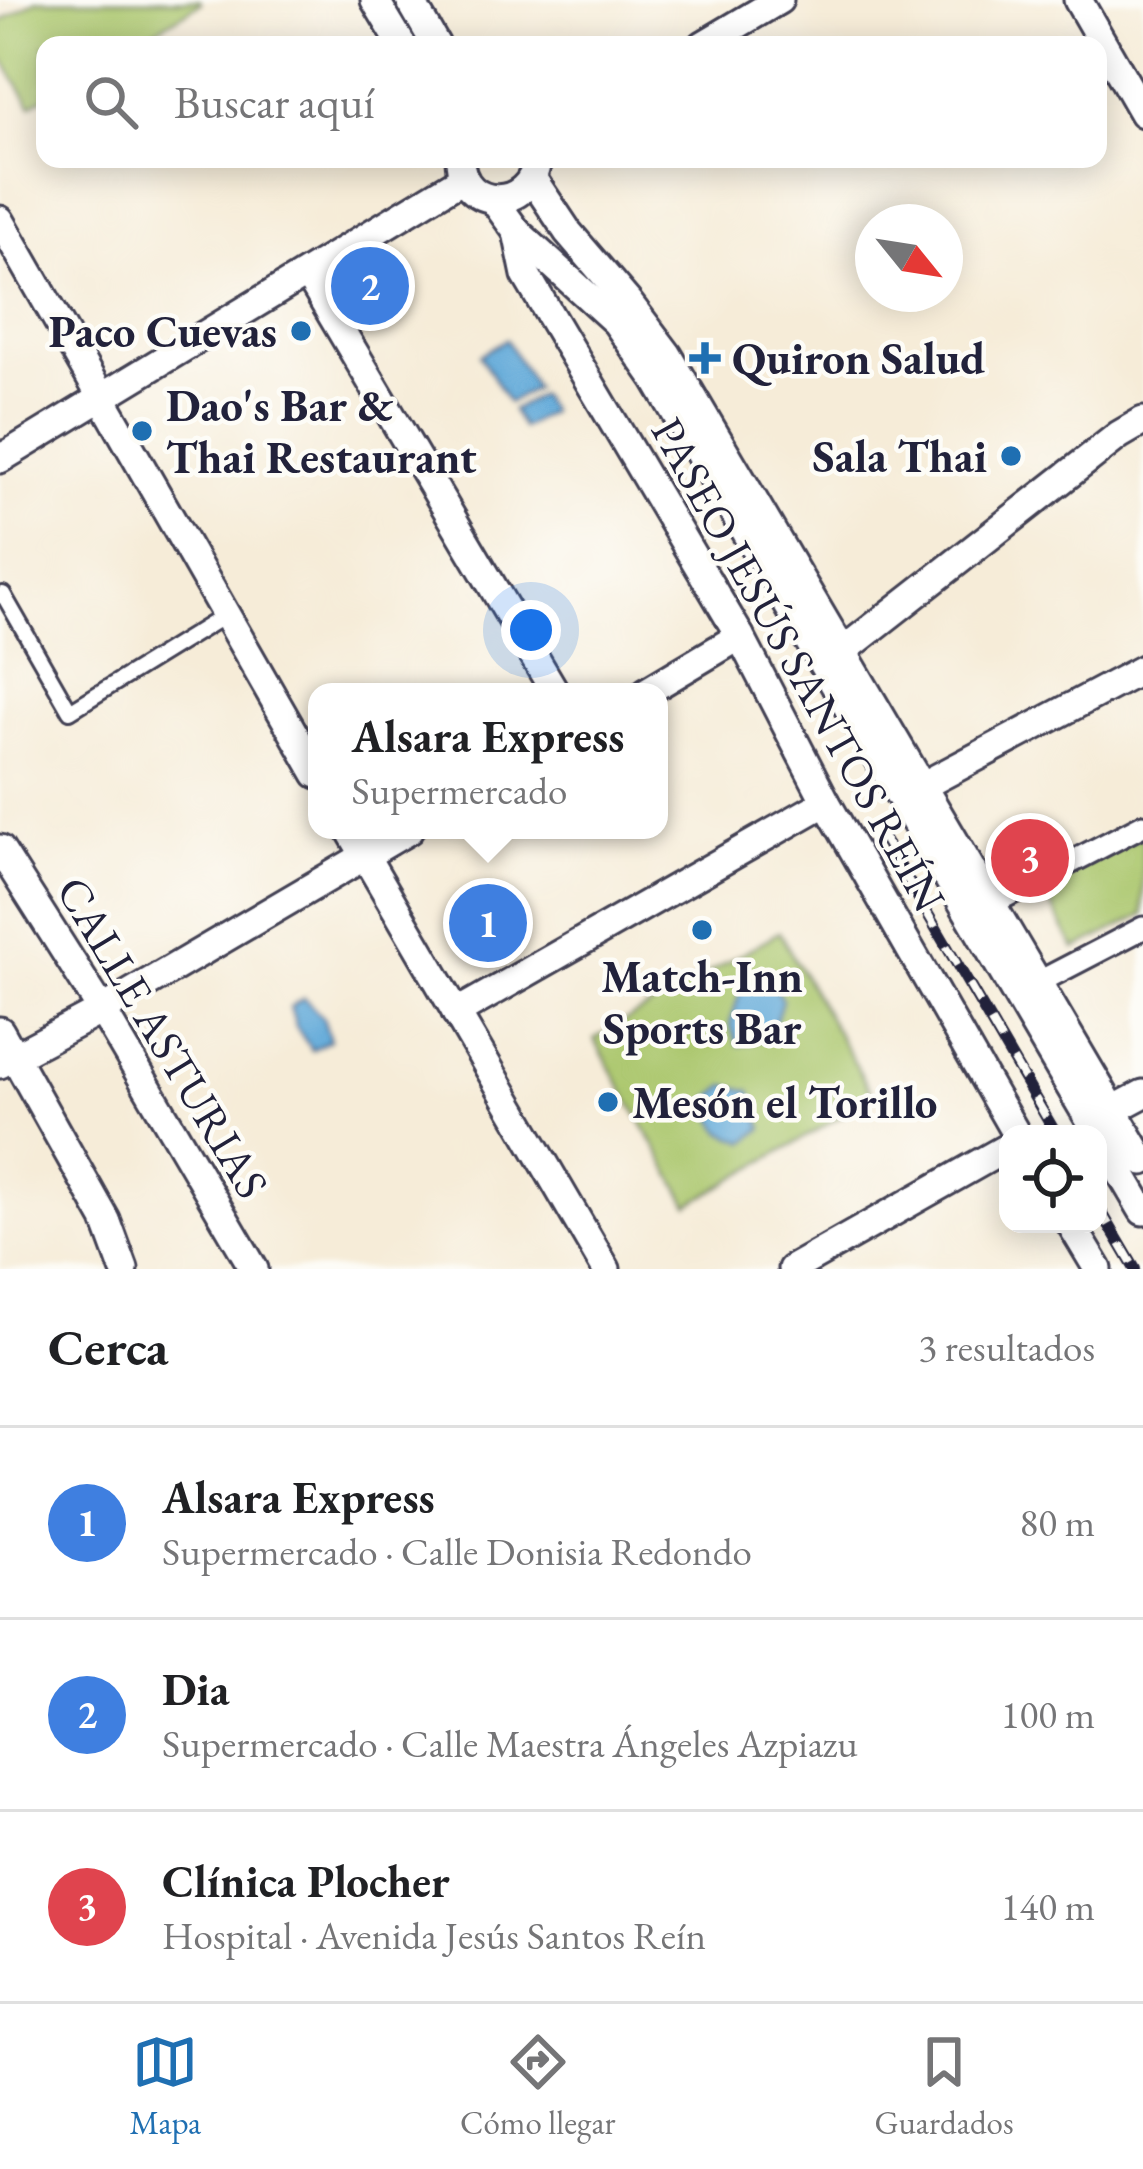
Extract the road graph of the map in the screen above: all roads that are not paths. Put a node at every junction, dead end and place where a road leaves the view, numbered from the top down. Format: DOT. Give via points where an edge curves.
graph roads {
  1 [pos="375,0"];
  2 [pos="410,0"];
  3 [pos="779,0"];
  4 [pos="1078,0"];
  5 [pos="397,36"];
  6 [pos="431,36"];
  7 [pos="718,36"];
  8 [pos="1099,36"];
  9 [pos="1107,50"];
  10 [pos="1143,112"];
  11 [pos="461,168"];
  12 [pos="535,169"];
  13 [pos="493,199"];
  14 [pos="0,220"];
  15 [pos="518,232"];
  16 [pos="307,273"];
  17 [pos="101,399"];
  18 [pos="1143,421"];
  19 [pos="0,459"];
  20 [pos="0,596"];
  21 [pos="224,616"];
  22 [pos="740,636"];
  23 [pos="843,651"];
  24 [pos="1143,669"];
  25 [pos="550,683"];
  26 [pos="661,683"];
  27 [pos="308,759"];
  28 [pos="922,786"];
  29 [pos="826,802"];
  30 [pos="1143,825"];
  31 [pos="355,839"];
  32 [pos="393,839"];
  33 [pos="0,849"];
  34 [pos="365,855"];
  35 [pos="991,904"];
  36 [pos="1143,928"];
  37 [pos="1037,983"];
  38 [pos="102,1010"];
  39 [pos="456,1013"];
  40 [pos="5,1050"];
  41 [pos="1143,1094"];
  42 [pos="1113,1110"];
  43 [pos="1011,1125"];
  44 [pos="999,1152"];
  45 [pos="1143,1161"];
  46 [pos="1143,1211"];
  47 [pos="1076,1233"];
  48 [pos="124,1269"];
  49 [pos="254,1269"];
  50 [pos="606,1269"];
  51 [pos="792,1269"];
  52 [pos="1098,1269"];
  1 -- 5 [label="street"];
  2 -- 6 [label="street"];
  3 -- 7 [label="street"];
  4 -- 8 [label="street"];
  9 -- 10 [label="street"];
  11 -- 13 [label="street" via="473,190"];
  11 -- 16 [label="street"];
  12 -- 13 [label="street" via="516,195"];
  12 -- 23 [label="street" via="568,232 668,355"];
  13 -- 15 [label="street"];
  14 -- 17 [label="street"];
  15 -- 22 [label="street, PASEO JESÚS SANTOS REÍN" via="526,275"];
  15 -- 46 [label="street" via="616,322 655,378"];
  16 -- 17 [label="street"];
  16 -- 25 [label="street"];
  17 -- 19 [label="street"];
  17 -- 21 [label="street"];
  18 -- 23 [label="street"];
  20 -- 21 [label="lane" via="70,711"];
  21 -- 27 [label="street"];
  22 -- 26 [label="street"];
  22 -- 29 [label="street, PASEO JESÚS SANTOS REÍN"];
  23 -- 28 [label="street"];
  24 -- 28 [label="street"];
  28 -- 35 [label="street"];
  29 -- 39 [label="street"];
  29 -- 43 [label="street, PASEO JESÚS SANTOS REÍN"];
  30 -- 35 [label="street"];
  31 -- 34 [label="street"];
  32 -- 34 [label="street"];
  33 -- 38 [label="street, CALLE ASTURIAS"];
  34 -- 38 [label="street"];
  34 -- 39 [label="street"];
  35 -- 37 [label="street"];
  36 -- 37 [label="street"];
  37 -- 42 [label="street"];
  38 -- 40 [label="street"];
  38 -- 49 [label="street, CALLE ASTURIAS"];
  39 -- 50 [label="street"];
  40 -- 48 [label="street" via="106,1220"];
  41 -- 42 [label="street"];
  42 -- 45 [label="street"];
  44 -- 51 [label="street"];
  47 -- 52 [label="street"];
}
